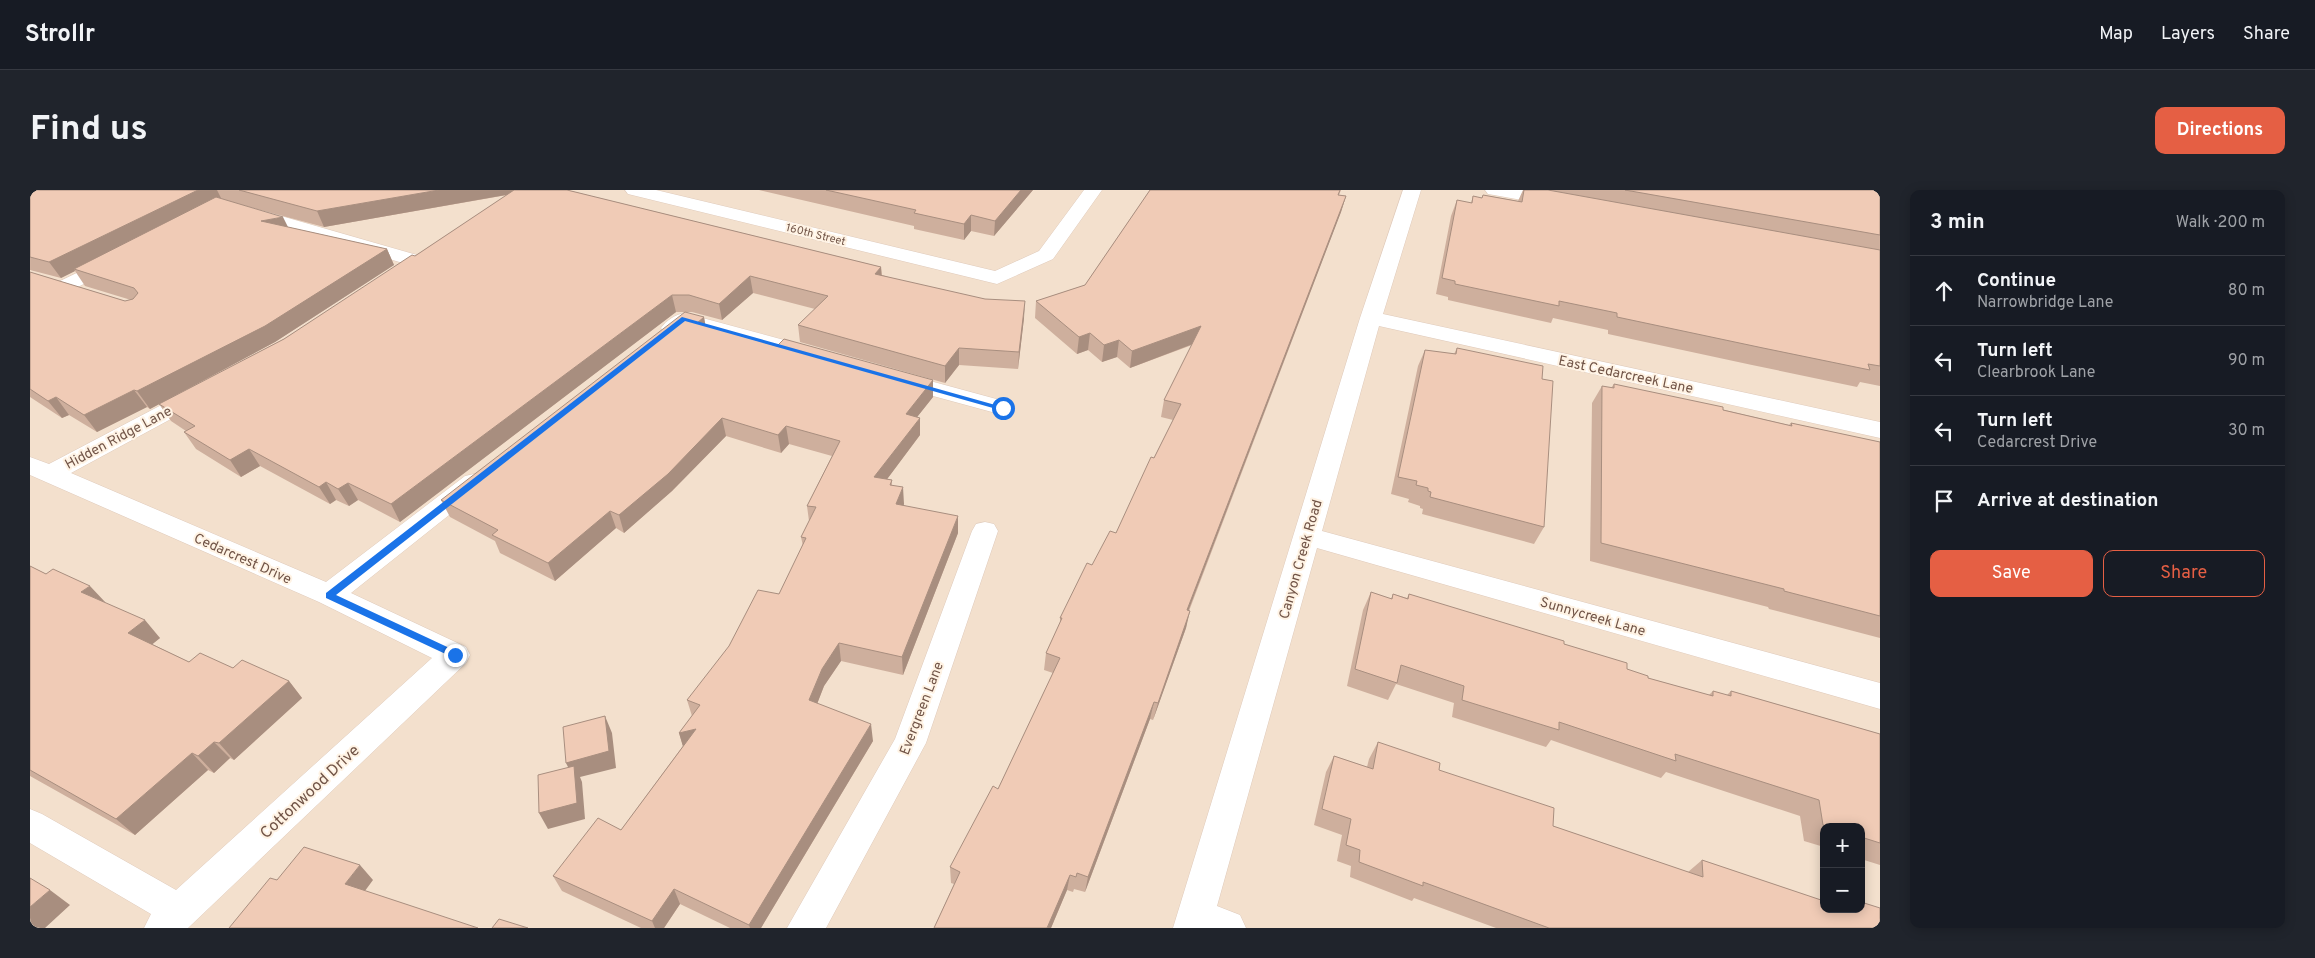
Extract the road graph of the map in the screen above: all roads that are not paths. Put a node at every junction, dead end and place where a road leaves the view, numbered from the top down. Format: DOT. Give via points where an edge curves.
graph roads {
  1 [pos="634,190"];
  2 [pos="1093,190"];
  3 [pos="1412,190"];
  4 [pos="1494,190"];
  5 [pos="1571,204"];
  6 [pos="231,208"];
  7 [pos="133,251"];
  8 [pos="392,277"];
  9 [pos="91,296"];
  10 [pos="1371,318"];
  11 [pos="652,343"];
  12 [pos="834,361"];
  13 [pos="881,374"];
  14 [pos="216,385"];
  15 [pos="1003,408"];
  16 [pos="1880,430"];
  17 [pos="495,466"];
  18 [pos="40,469"];
  19 [pos="986,531"];
  20 [pos="1307,536"];
  21 [pos="329,595"];
  22 [pos="455,655"];
  23 [pos="1880,696"];
  24 [pos="30,825"];
  25 [pos="171,920"];
  26 [pos="1205,924"];
  27 [pos="806,928"];
  1 -- 2 [label="street, 160th Street" via="997,278 1046,255"];
  3 -- 10 [label="street, Canyon Creek Road"];
  4 -- 5 [label="street"];
  6 -- 8 [label="street" via="416,261"];
  7 -- 9 [label="street" via="55,285"];
  10 -- 16 [label="street, East Cedarcreek Lane"];
  10 -- 20 [label="street, Canyon Creek Road"];
  11 -- 12 [label="street" via="684,319"];
  13 -- 15 [label="street"];
  14 -- 18 [label="street, Hidden Ridge Lane"];
  17 -- 21 [label="street"];
  18 -- 21 [label="street, Cedarcrest Drive"];
  19 -- 27 [label="street, Evergreen Lane" via="910,743"];
  20 -- 23 [label="street, Sunnycreek Lane"];
  20 -- 26 [label="street, Canyon Creek Road"];
  21 -- 22 [label="street, Cedarcrest Drive"];
  22 -- 25 [label="street, Cottonwood Drive"];
  24 -- 25 [label="street"];
}
